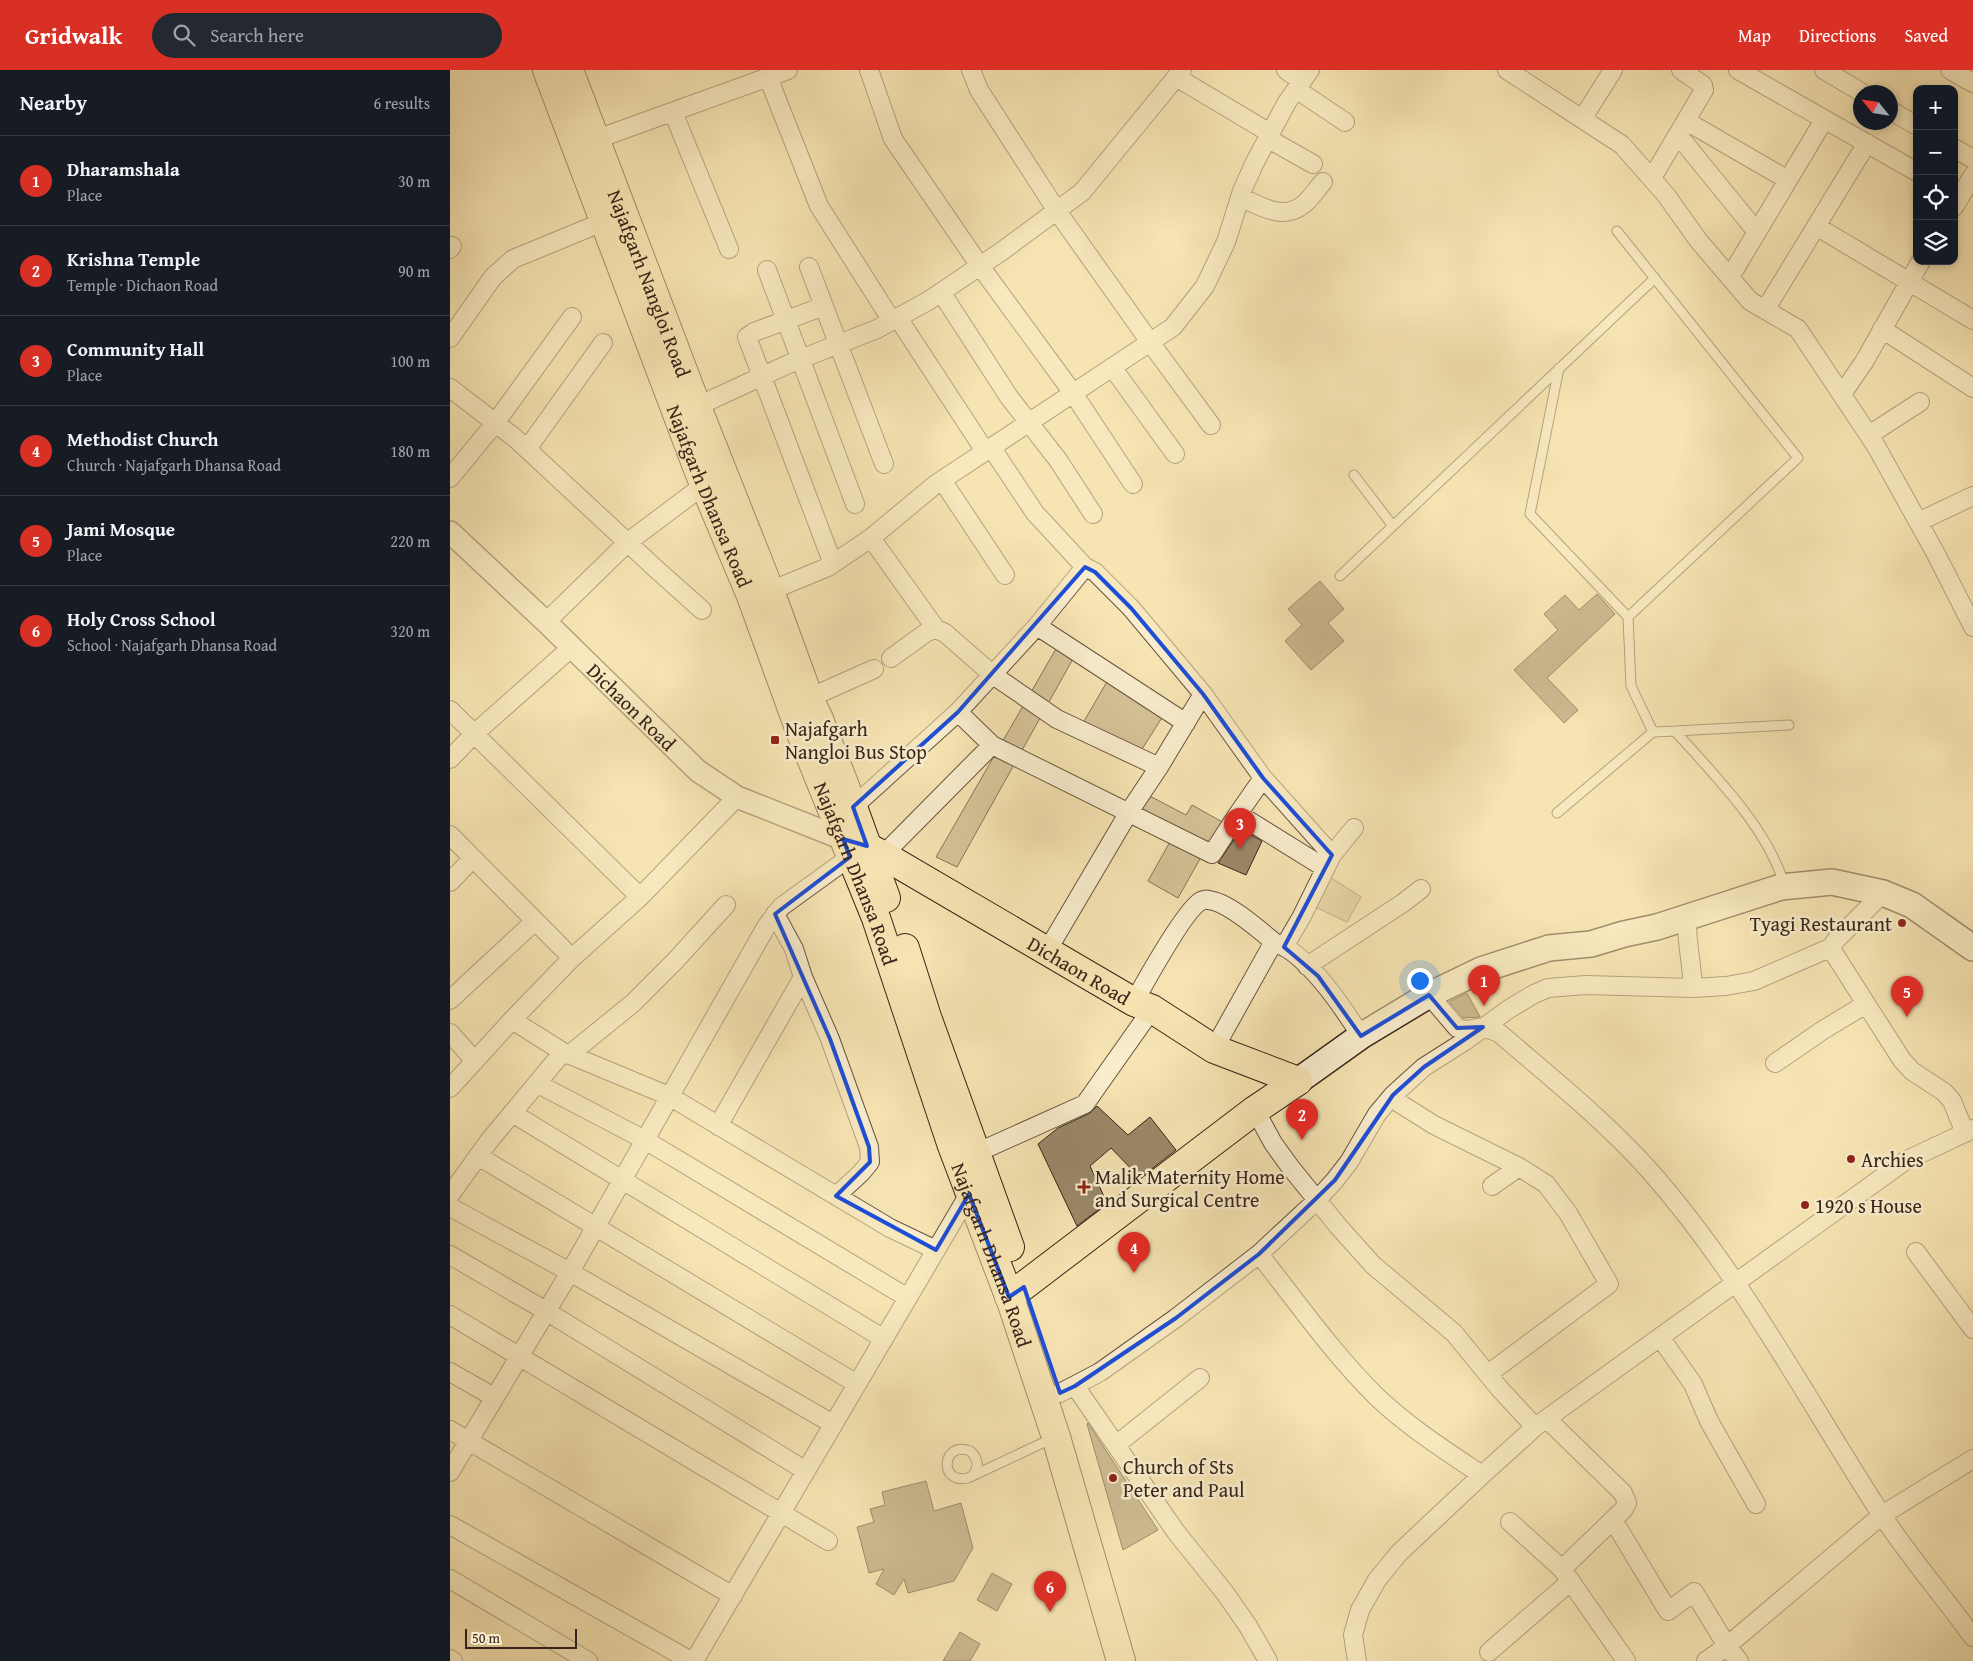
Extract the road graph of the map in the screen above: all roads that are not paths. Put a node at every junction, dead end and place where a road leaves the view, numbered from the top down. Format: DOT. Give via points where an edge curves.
graph roads {
  1 [pos="547,70"];
  2 [pos="569,70"];
  3 [pos="788,70"];
  4 [pos="869,70"];
  5 [pos="971,70"];
  6 [pos="1286,70"];
  7 [pos="1507,70"];
  8 [pos="1613,70"];
  9 [pos="1681,70"];
  10 [pos="1738,70"];
  11 [pos="1824,70"];
  12 [pos="1950,70"];
  13 [pos="1179,74"];
  14 [pos="768,77"];
  15 [pos="1303,80"];
  16 [pos="1973,84"];
  17 [pos="1853,87"];
  18 [pos="673,112"];
  19 [pos="1898,115"];
  20 [pos="1583,118"];
  21 [pos="1824,120"];
  22 [pos="1345,122"];
  23 [pos="1913,124"];
  24 [pos="1682,128"];
  25 [pos="1269,136"];
  26 [pos="1867,143"];
  27 [pos="585,144"];
  28 [pos="1958,150"];
  29 [pos="1973,159"];
  30 [pos="1313,164"];
  31 [pos="1913,170"];
  32 [pos="1973,175"];
  33 [pos="1652,178"];
  34 [pos="1788,180"];
  35 [pos="1323,182"];
  36 [pos="1240,197"];
  37 [pos="1960,201"];
  38 [pos="1057,211"];
  39 [pos="603,222"];
  40 [pos="1816,226"];
  41 [pos="1618,231"];
  42 [pos="1757,232"];
  43 [pos="730,249"];
  44 [pos="1918,265"];
  45 [pos="980,266"];
  46 [pos="809,267"];
  47 [pos="767,270"];
  48 [pos="1730,277"];
  49 [pos="1655,278"];
  50 [pos="1908,281"];
  51 [pos="941,292"];
  52 [pos="824,306"];
  53 [pos="1765,310"];
  54 [pos="572,317"];
  55 [pos="895,319"];
  56 [pos="1973,320"];
  57 [pos="785,321"];
  58 [pos="1882,329"];
  59 [pos="450,338"];
  60 [pos="1150,342"];
  61 [pos="603,344"];
  62 [pos="838,344"];
  63 [pos="799,359"];
  64 [pos="1112,367"];
  65 [pos="1559,368"];
  66 [pos="762,376"];
  67 [pos="450,388"];
  68 [pos="1973,388"];
  69 [pos="1073,393"];
  70 [pos="1842,394"];
  71 [pos="1920,402"];
  72 [pos="687,411"];
  73 [pos="496,422"];
  74 [pos="1028,422"];
  75 [pos="1211,425"];
  76 [pos="1869,435"];
  77 [pos="527,449"];
  78 [pos="988,449"];
  79 [pos="1175,454"];
  80 [pos="884,464"];
  81 [pos="1354,475"];
  82 [pos="450,478"];
  83 [pos="942,480"];
  84 [pos="1133,484"];
  85 [pos="704,485"];
  86 [pos="1973,496"];
  87 [pos="855,504"];
  88 [pos="1093,514"];
  89 [pos="1918,522"];
  90 [pos="1393,526"];
  91 [pos="452,536"];
  92 [pos="871,538"];
  93 [pos="628,542"];
  94 [pos="833,564"];
  95 [pos="1085,567"];
  96 [pos="1005,575"];
  97 [pos="1340,576"];
  98 [pos="770,591"];
  99 [pos="702,610"];
  100 [pos="1628,616"];
  101 [pos="1971,618"];
  102 [pos="546,622"];
  103 [pos="1037,626"];
  104 [pos="936,629"];
  105 [pos="572,648"];
  106 [pos="891,658"];
  107 [pos="874,669"];
  108 [pos="993,675"];
  109 [pos="1203,694"];
  110 [pos="814,708"];
  111 [pos="450,710"];
  112 [pos="958,712"];
  113 [pos="1186,723"];
  114 [pos="1789,725"];
  115 [pos="1675,731"];
  116 [pos="1654,732"];
  117 [pos="475,734"];
  118 [pos="992,745"];
  119 [pos="450,759"];
  120 [pos="1159,767"];
  121 [pos="1263,778"];
  122 [pos="737,797"];
  123 [pos="853,807"];
  124 [pos="1129,812"];
  125 [pos="1557,813"];
  126 [pos="1238,814"];
  127 [pos="1354,828"];
  128 [pos="450,835"];
  129 [pos="861,849"];
  130 [pos="473,858"];
  131 [pos="1329,861"];
  132 [pos="450,882"];
  133 [pos="1785,887"];
  134 [pos="1421,889"];
  135 [pos="1882,892"];
  136 [pos="640,897"];
  137 [pos="726,905"];
  138 [pos="775,914"];
  139 [pos="1687,917"];
  140 [pos="535,921"];
  141 [pos="1280,945"];
  142 [pos="1832,947"];
  143 [pos="1973,948"];
  144 [pos="1047,951"];
  145 [pos="572,958"];
  146 [pos="1307,966"];
  147 [pos="803,977"];
  148 [pos="1693,988"];
  149 [pos="1429,994"];
  150 [pos="450,1000"];
  151 [pos="1866,1004"];
  152 [pos="1143,1006"];
  153 [pos="512,1020"];
  154 [pos="1483,1027"];
  155 [pos="450,1033"];
  156 [pos="1361,1036"];
  157 [pos="1214,1049"];
  158 [pos="566,1054"];
  159 [pos="475,1061"];
  160 [pos="1775,1063"];
  161 [pos="1298,1080"];
  162 [pos="538,1084"];
  163 [pos="450,1088"];
  164 [pos="669,1096"];
  165 [pos="1390,1098"];
  166 [pos="1255,1110"];
  167 [pos="512,1113"];
  168 [pos="718,1126"];
  169 [pos="1969,1131"];
  170 [pos="645,1140"];
  171 [pos="976,1153"];
  172 [pos="478,1156"];
  173 [pos="1519,1166"];
  174 [pos="622,1180"];
  175 [pos="1492,1186"];
  176 [pos="969,1194"];
  177 [pos="450,1195"];
  178 [pos="836,1196"];
  179 [pos="1316,1201"];
  180 [pos="450,1207"];
  181 [pos="596,1225"];
  182 [pos="936,1250"];
  183 [pos="1916,1252"];
  184 [pos="450,1254"];
  185 [pos="1259,1254"];
  186 [pos="570,1272"];
  187 [pos="1736,1282"];
  188 [pos="1017,1292"];
  189 [pos="908,1298"];
  190 [pos="546,1311"];
  191 [pos="450,1315"];
  192 [pos="1973,1329"];
  193 [pos="1660,1337"];
  194 [pos="884,1339"];
  195 [pos="518,1356"];
  196 [pos="450,1372"];
  197 [pos="1488,1374"];
  198 [pos="1200,1378"];
  199 [pos="857,1384"];
  200 [pos="1068,1389"];
  201 [pos="485,1392"];
  202 [pos="1541,1423"];
  203 [pos="833,1424"];
  204 [pos="450,1430"];
  205 [pos="1056,1437"];
  206 [pos="470,1442"];
  207 [pos="1116,1445"];
  208 [pos="1973,1459"];
  209 [pos="806,1471"];
  210 [pos="450,1472"];
  211 [pos="973,1475"];
  212 [pos="1482,1475"];
  213 [pos="1756,1504"];
  214 [pos="781,1513"];
  215 [pos="1882,1515"];
  216 [pos="1613,1520"];
  217 [pos="1510,1522"];
  218 [pos="450,1525"];
  219 [pos="828,1541"];
  220 [pos="1567,1575"];
  221 [pos="450,1579"];
  222 [pos="733,1596"];
  223 [pos="1973,1637"];
  224 [pos="1727,1646"];
  225 [pos="1488,1652"];
  226 [pos="588,1661"];
  227 [pos="692,1661"];
  228 [pos="1122,1661"];
  229 [pos="1140,1661"];
  230 [pos="1268,1661"];
  231 [pos="1357,1661"];
  232 [pos="1626,1661"];
  233 [pos="1706,1661"];
  234 [pos="1739,1661"];
  1 -- 27 [label="main road, Najafgarh Dhansa Road"];
  2 -- 27 [label="main road, Najafgarh Nangloi Road"];
  3 -- 14 [label="street"];
  4 -- 45 [label="street" via="893,139"];
  5 -- 38 [label="street" via="979,90"];
  6 -- 15 [label="street"];
  7 -- 20 [label="street"];
  8 -- 20 [label="street"];
  9 -- 24 [label="street" via="1704,86"];
  10 -- 21 [label="street"];
  11 -- 17 [label="street"];
  12 -- 16 [label="street"];
  13 -- 25 [label="street"];
  13 -- 38 [label="street" via="1082,192"];
  14 -- 18 [label="street"];
  14 -- 55 [label="street" via="818,206"];
  15 -- 22 [label="street"];
  15 -- 25 [label="street"];
  18 -- 27 [label="street"];
  18 -- 43 [label="street"];
  19 -- 23 [label="street"];
  20 -- 33 [label="street" via="1622,145"];
  21 -- 26 [label="street"];
  21 -- 34 [label="street"];
  24 -- 33 [label="street"];
  24 -- 34 [label="street"];
  24 -- 42 [label="street"];
  25 -- 30 [label="street"];
  25 -- 36 [label="street"];
  26 -- 31 [label="street"];
  26 -- 40 [label="street"];
  27 -- 39 [label="main road, Najafgarh Dhansa Road"];
  27 -- 72 [label="main road, Najafgarh Nangloi Road"];
  28 -- 29 [label="street"];
  32 -- 37 [label="street"];
  33 -- 48 [label="street"];
  34 -- 42 [label="street"];
  35 -- 36 [label="street" via="1304,204 1292,211 1269,210"];
  36 -- 60 [label="street" via="1226,242 1205,286 1173,327"];
  38 -- 45 [label="street"];
  38 -- 60 [label="street"];
  39 -- 59 [label="street" via="513,259 493,277"];
  39 -- 72 [label="main road, Najafgarh Dhansa Road"];
  40 -- 50 [label="street"];
  40 -- 53 [label="street"];
  41 -- 49 [label="lane"];
  42 -- 48 [label="street"];
  44 -- 50 [label="street"];
  45 -- 51 [label="street"];
  45 -- 69 [label="street"];
  46 -- 52 [label="street"];
  47 -- 57 [label="street"];
  48 -- 53 [label="street" via="1750,301"];
  49 -- 65 [label="lane"];
  49 -- 100 [label="lane" via="1798,458"];
  50 -- 56 [label="street"];
  50 -- 58 [label="street"];
  51 -- 55 [label="street"];
  51 -- 74 [label="street"];
  52 -- 57 [label="street"];
  52 -- 62 [label="street"];
  53 -- 70 [label="street" via="1798,329"];
  54 -- 73 [label="street"];
  55 -- 62 [label="street"];
  55 -- 78 [label="street"];
  57 -- 63 [label="street"];
  57 -- 66 [label="street" via="747,337"];
  58 -- 68 [label="street"];
  58 -- 70 [label="street"];
  60 -- 64 [label="street"];
  60 -- 75 [label="street"];
  61 -- 77 [label="street"];
  62 -- 63 [label="street"];
  62 -- 80 [label="street"];
  63 -- 66 [label="street"];
  63 -- 87 [label="street"];
  64 -- 69 [label="street"];
  64 -- 79 [label="street"];
  65 -- 90 [label="lane"];
  65 -- 100 [label="lane" via="1530,514"];
  66 -- 72 [label="street"];
  66 -- 94 [label="street"];
  67 -- 73 [label="street"];
  69 -- 74 [label="street"];
  69 -- 84 [label="street"];
  70 -- 76 [label="street"];
  71 -- 76 [label="street"];
  72 -- 85 [label="main road, Najafgarh Dhansa Road"];
  72 -- 98 [label="main road, Najafgarh Nangloi Road"];
  73 -- 77 [label="street"];
  73 -- 82 [label="street"];
  74 -- 78 [label="street"];
  74 -- 88 [label="street" via="1058,460"];
  76 -- 89 [label="street"];
  77 -- 93 [label="street"];
  78 -- 83 [label="street"];
  78 -- 95 [label="street" via="1035,513"];
  81 -- 90 [label="lane"];
  83 -- 92 [label="street"];
  83 -- 96 [label="street"];
  85 -- 93 [label="street"];
  85 -- 129 [label="main road, Najafgarh Dhansa Road" via="800,731"];
  86 -- 89 [label="street"];
  89 -- 101 [label="street"];
  90 -- 97 [label="lane"];
  91 -- 102 [label="street, Dichaon Road"];
  92 -- 94 [label="street"];
  92 -- 104 [label="street"];
  93 -- 99 [label="street"];
  93 -- 102 [label="street"];
  94 -- 98 [label="street"];
  95 -- 103 [label="street"];
  95 -- 109 [label="street" via="1095,572 1130,608"];
  98 -- 110 [label="main road, Najafgarh Nangloi Road"];
  100 -- 116 [label="lane" via="1631,686"];
  102 -- 105 [label="street, Dichaon Road"];
  103 -- 108 [label="street"];
  103 -- 113 [label="street"];
  104 -- 106 [label="street"];
  104 -- 108 [label="street" via="945,633"];
  105 -- 117 [label="street"];
  105 -- 122 [label="street, Dichaon Road" via="688,762"];
  107 -- 110 [label="street"];
  108 -- 112 [label="street"];
  108 -- 120 [label="street" via="1057,719"];
  109 -- 113 [label="street"];
  109 -- 121 [label="street"];
  110 -- 123 [label="main road, Najafgarh Nangloi Road"];
  111 -- 117 [label="street"];
  112 -- 118 [label="street"];
  112 -- 123 [label="street"];
  113 -- 120 [label="street"];
  114 -- 115 [label="lane"];
  115 -- 116 [label="lane"];
  115 -- 133 [label="lane" via="1750,820 1778,864"];
  116 -- 125 [label="lane"];
  117 -- 119 [label="street"];
  117 -- 136 [label="street"];
  118 -- 124 [label="street"];
  118 -- 129 [label="street"];
  120 -- 124 [label="street"];
  121 -- 126 [label="street"];
  121 -- 131 [label="street"];
  122 -- 129 [label="street, Dichaon Road"];
  122 -- 136 [label="street"];
  123 -- 129 [label="main road, Najafgarh Nangloi Road"];
  124 -- 126 [label="street" via="1212,854"];
  124 -- 144 [label="street"];
  126 -- 131 [label="street"];
  127 -- 131 [label="street"];
  128 -- 130 [label="street"];
  129 -- 138 [label="street"];
  129 -- 144 [label="main road, Dichaon Road"];
  129 -- 171 [label="main road" via="918,986"];
  129 -- 176 [label="main road, Najafgarh Dhansa Road" via="876,918"];
  130 -- 132 [label="street"];
  130 -- 140 [label="street"];
  131 -- 141 [label="street" via="1302,916"];
  133 -- 135 [label="main road" via="1832,882"];
  133 -- 139 [label="main road"];
  134 -- 146 [label="street"];
  135 -- 142 [label="street"];
  135 -- 143 [label="main road" via="1912,905"];
  136 -- 145 [label="street"];
  137 -- 158 [label="street" via="633,1002"];
  138 -- 147 [label="street" via="794,949"];
  138 -- 164 [label="street"];
  139 -- 148 [label="street" via="1686,935"];
  139 -- 149 [label="main road" via="1591,944 1549,948 1481,970"];
  140 -- 145 [label="street"];
  140 -- 150 [label="street"];
  141 -- 146 [label="street"];
  141 -- 152 [label="street" via="1214,900 1200,901 1152,971"];
  141 -- 157 [label="street" via="1272,946"];
  142 -- 148 [label="street" via="1754,981"];
  142 -- 151 [label="street"];
  144 -- 152 [label="main road, Dichaon Road"];
  145 -- 153 [label="street"];
  146 -- 156 [label="street" via="1318,976"];
  147 -- 168 [label="street"];
  147 -- 178 [label="street" via="830,1039 869,1147 870,1162"];
  148 -- 154 [label="street" via="1586,985 1548,988"];
  149 -- 154 [label="street" via="1456,1028"];
  149 -- 156 [label="main road"];
  151 -- 160 [label="street"];
  151 -- 169 [label="street" via="1902,1060 1952,1101"];
  152 -- 157 [label="main road, Dichaon Road"];
  152 -- 171 [label="street" via="1085,1104"];
  153 -- 158 [label="street"];
  153 -- 159 [label="street"];
  154 -- 165 [label="street" via="1424,1067"];
  154 -- 187 [label="street" via="1506,1038 1612,1130 1689,1218"];
  155 -- 159 [label="street"];
  156 -- 161 [label="main road"];
  157 -- 161 [label="main road, Dichaon Road"];
  158 -- 162 [label="street"];
  158 -- 164 [label="street"];
  159 -- 163 [label="street"];
  161 -- 166 [label="main road"];
  162 -- 167 [label="street"];
  162 -- 170 [label="street"];
  164 -- 168 [label="street"];
  164 -- 170 [label="street"];
  165 -- 173 [label="street" via="1434,1125"];
  165 -- 179 [label="street" via="1349,1162"];
  166 -- 179 [label="street" via="1273,1143"];
  166 -- 188 [label="main road"];
  167 -- 172 [label="street"];
  167 -- 174 [label="street"];
  168 -- 178 [label="street"];
  169 -- 187 [label="street" via="1905,1161"];
  170 -- 174 [label="street"];
  170 -- 189 [label="street"];
  171 -- 188 [label="main road"];
  172 -- 177 [label="street"];
  172 -- 181 [label="street"];
  173 -- 175 [label="street"];
  173 -- 197 [label="street" via="1546,1184 1568,1213 1610,1284"];
  174 -- 181 [label="street"];
  174 -- 194 [label="street"];
  176 -- 182 [label="street"];
  176 -- 188 [label="main road, Najafgarh Dhansa Road"];
  178 -- 182 [label="street"];
  179 -- 185 [label="street"];
  179 -- 197 [label="street" via="1373,1265 1454,1332"];
  180 -- 186 [label="street"];
  181 -- 186 [label="street"];
  181 -- 199 [label="street"];
  182 -- 189 [label="street"];
  183 -- 192 [label="street"];
  184 -- 190 [label="street"];
  185 -- 200 [label="street" via="1100,1372"];
  185 -- 212 [label="street" via="1332,1347 1377,1396 1416,1430"];
  186 -- 190 [label="street"];
  186 -- 203 [label="street"];
  187 -- 193 [label="street"];
  187 -- 215 [label="street"];
  188 -- 200 [label="main road"];
  188 -- 205 [label="main road, Najafgarh Dhansa Road"];
  189 -- 194 [label="street"];
  190 -- 195 [label="street"];
  190 -- 209 [label="street"];
  191 -- 195 [label="street"];
  193 -- 202 [label="street"];
  193 -- 213 [label="street" via="1693,1384 1709,1421"];
  194 -- 199 [label="street"];
  195 -- 206 [label="street"];
  195 -- 214 [label="street"];
  196 -- 201 [label="street"];
  197 -- 202 [label="street"];
  198 -- 207 [label="street"];
  199 -- 203 [label="street"];
  200 -- 207 [label="street"];
  200 -- 229 [label="main road" via="1098,1513"];
  202 -- 212 [label="street"];
  202 -- 216 [label="street" via="1623,1493 1627,1503"];
  203 -- 209 [label="street"];
  204 -- 206 [label="street"];
  205 -- 211 [label="lane"];
  205 -- 228 [label="main road, Najafgarh Dhansa Road"];
  206 -- 210 [label="street"];
  206 -- 222 [label="street"];
  207 -- 230 [label="street" via="1176,1532 1225,1593"];
  208 -- 215 [label="street"];
  209 -- 214 [label="street"];
  212 -- 231 [label="street" via="1398,1553 1377,1580 1360,1610 1354,1635"];
  214 -- 219 [label="street"];
  214 -- 222 [label="street"];
  215 -- 223 [label="street"];
  215 -- 224 [label="street"];
  216 -- 220 [label="street"];
  216 -- 224 [label="street" via="1668,1611 1694,1592"];
  217 -- 220 [label="street"];
  218 -- 227 [label="street"];
  220 -- 225 [label="street"];
  220 -- 232 [label="street"];
  221 -- 226 [label="street"];
  222 -- 227 [label="street"];
  224 -- 233 [label="street"];
  224 -- 234 [label="street"];
}
